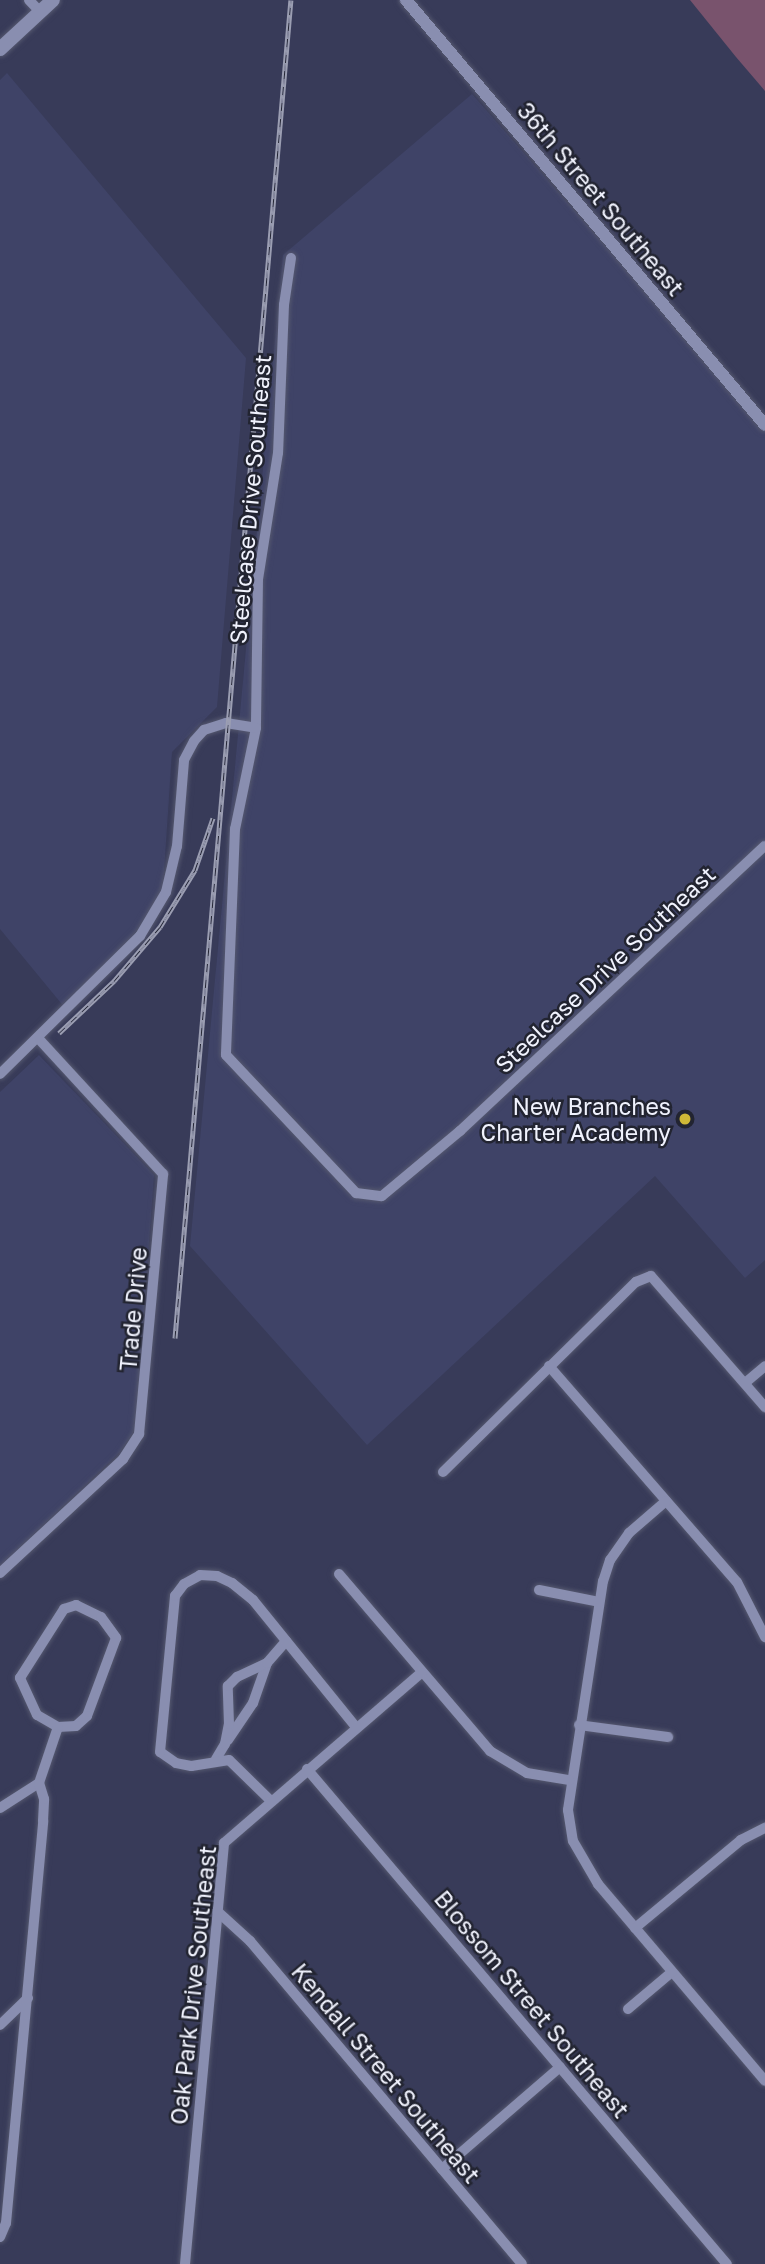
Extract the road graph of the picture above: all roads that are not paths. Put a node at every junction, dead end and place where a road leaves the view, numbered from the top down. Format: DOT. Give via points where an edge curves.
graph roads {
  1 [pos="29,0"];
  2 [pos="53,0"];
  3 [pos="406,0"];
  4 [pos="40,12"];
  5 [pos="3,41"];
  6 [pos="291,258"];
  7 [pos="765,425"];
  8 [pos="256,728"];
  9 [pos="765,846"];
  10 [pos="38,1038"];
  11 [pos="0,1074"];
  12 [pos="549,1366"];
  13 [pos="765,1366"];
  14 [pos="744,1383"];
  15 [pos="765,1407"];
  16 [pos="443,1472"];
  17 [pos="666,1501"];
  18 [pos="0,1573"];
  19 [pos="339,1574"];
  20 [pos="539,1590"];
  21 [pos="599,1602"];
  22 [pos="765,1637"];
  23 [pos="286,1642"];
  24 [pos="267,1663"];
  25 [pos="421,1673"];
  26 [pos="579,1725"];
  27 [pos="58,1727"];
  28 [pos="356,1727"];
  29 [pos="668,1737"];
  30 [pos="225,1744"];
  31 [pos="216,1759"];
  32 [pos="307,1769"];
  33 [pos="569,1780"];
  34 [pos="39,1783"];
  35 [pos="270,1800"];
  36 [pos="0,1808"];
  37 [pos="765,1828"];
  38 [pos="217,1911"];
  39 [pos="635,1928"];
  40 [pos="672,1972"];
  41 [pos="28,1998"];
  42 [pos="628,2009"];
  43 [pos="0,2025"];
  44 [pos="560,2067"];
  45 [pos="765,2081"];
  46 [pos="442,2169"];
  47 [pos="2,2233"];
  48 [pos="185,2264"];
  49 [pos="522,2264"];
  50 [pos="727,2264"];
  1 -- 4 [label="street"];
  2 -- 4 [label="main road"];
  3 -- 7 [label="street, 36th Street Southeast"];
  4 -- 5 [label="main road"];
  6 -- 8 [label="street, Steelcase Drive Southeast" via="284,305 278,453 258,579"];
  8 -- 9 [label="street, Steelcase Drive Southeast" via="236,829 226,1055 356,1193 370,1197 382,1196 460,1132"];
  8 -- 10 [label="street" via="226,723 204,730 194,741 184,760 177,846 166,892 141,936"];
  10 -- 11 [label="street"];
  10 -- 18 [label="street, Trade Drive" via="163,1174 139,1434 123,1459"];
  12 -- 14 [label="street" via="636,1282 651,1276"];
  12 -- 16 [label="street"];
  12 -- 17 [label="street"];
  13 -- 14 [label="street"];
  14 -- 15 [label="street"];
  17 -- 21 [label="street" via="629,1533 610,1560"];
  17 -- 22 [label="street" via="737,1582"];
  19 -- 25 [label="street"];
  20 -- 21 [label="street"];
  21 -- 26 [label="street"];
  23 -- 24 [label="street"];
  23 -- 28 [label="street"];
  23 -- 31 [label="street" via="253,1600 217,1576 200,1575 175,1596 160,1752 166,1759 191,1766"];
  24 -- 30 [label="street" via="253,1703"];
  24 -- 30 [label="street" via="228,1686"];
  25 -- 28 [label="street, Oak Park Drive Southeast"];
  25 -- 33 [label="street" via="490,1751 527,1773"];
  26 -- 29 [label="street"];
  26 -- 33 [label="street"];
  27 -- 27 [label="street" via="76,1726 87,1716 116,1638 101,1617 76,1605 64,1609 20,1678 37,1715"];
  27 -- 34 [label="street"];
  28 -- 32 [label="street, Oak Park Drive Southeast"];
  30 -- 31 [label="street"];
  31 -- 35 [label="street" via="229,1760"];
  32 -- 35 [label="street, Oak Park Drive Southeast"];
  32 -- 44 [label="street, Blossom Street Southeast"];
  33 -- 39 [label="street" via="573,1841 598,1884"];
  34 -- 36 [label="street"];
  34 -- 41 [label="street" via="43,1821"];
  35 -- 38 [label="street, Oak Park Drive Southeast" via="224,1843"];
  37 -- 39 [label="street" via="732,1847"];
  38 -- 46 [label="street, Kendall Street Southeast" via="250,1941"];
  38 -- 48 [label="street, Oak Park Drive Southeast"];
  39 -- 40 [label="street"];
  40 -- 42 [label="street"];
  40 -- 45 [label="street"];
  41 -- 43 [label="street"];
  41 -- 47 [label="street"];
  44 -- 46 [label="street"];
  44 -- 50 [label="street, Blossom Street Southeast"];
  46 -- 49 [label="street, Kendall Street Southeast"];
}
